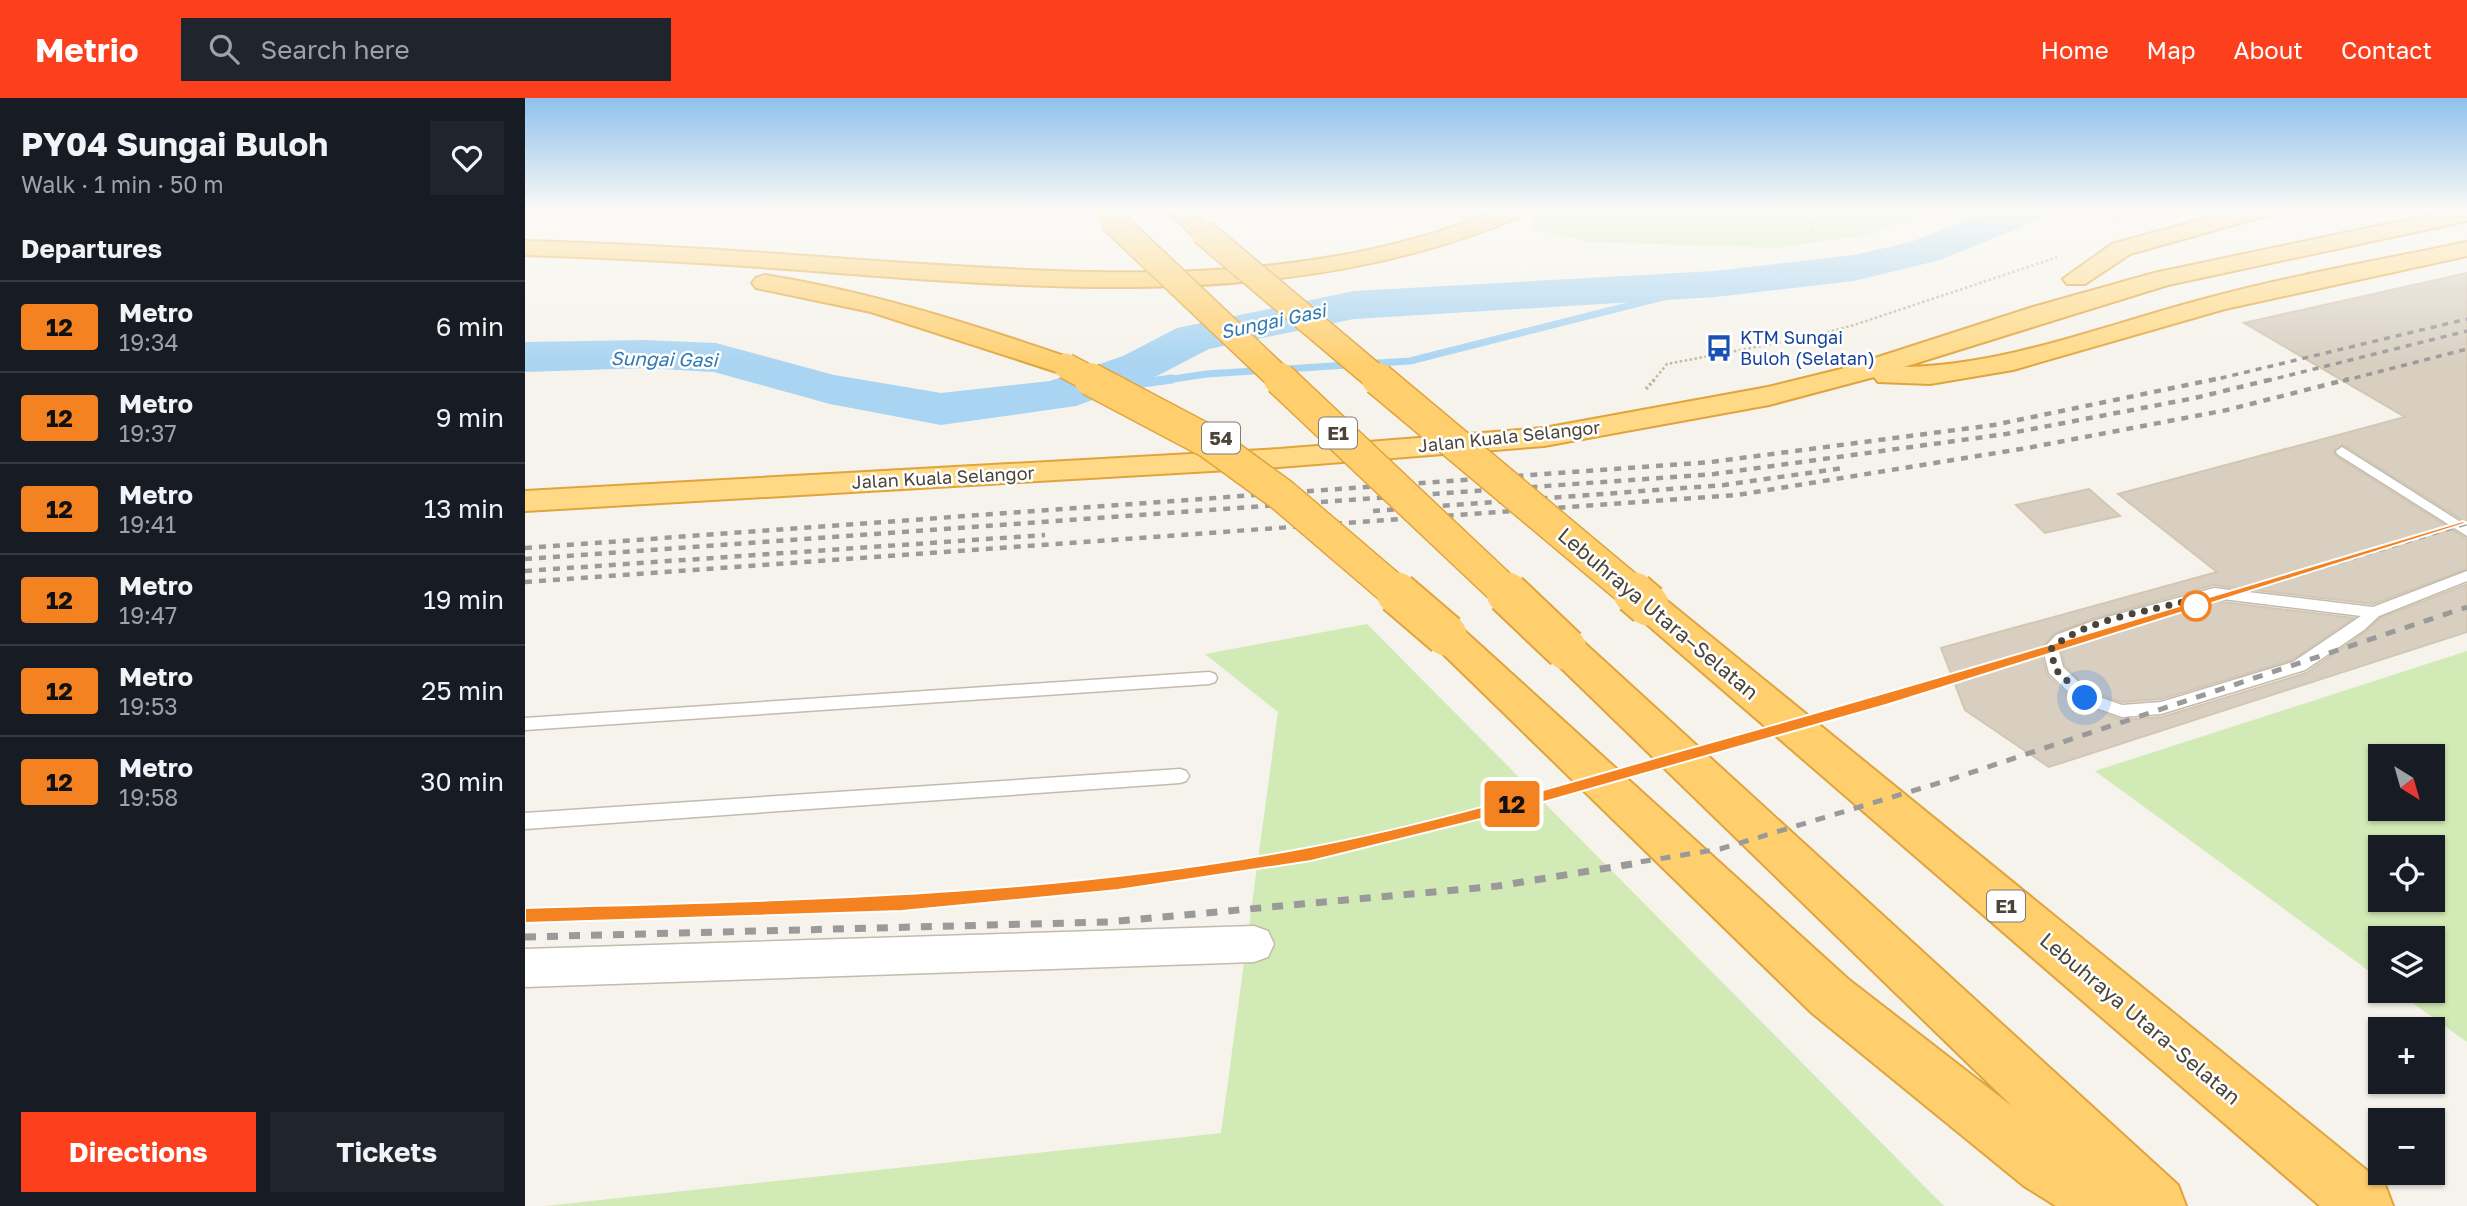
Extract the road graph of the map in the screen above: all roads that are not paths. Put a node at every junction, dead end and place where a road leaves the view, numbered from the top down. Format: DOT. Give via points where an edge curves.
graph roads {
  1 [pos="577,262"];
  2 [pos="751,262"];
  3 [pos="954,262"];
  4 [pos="1156,262"];
  5 [pos="1248,262"];
  6 [pos="1249,262"];
  7 [pos="1336,262"];
  8 [pos="2084,262"];
  9 [pos="2102,262"];
  10 [pos="2240,262"];
  11 [pos="2408,262"];
  12 [pos="2069,267"];
  13 [pos="1851,375"];
  14 [pos="2342,451"];
  15 [pos="525,477"];
  16 [pos="525,501"];
  17 [pos="2467,532"];
  18 [pos="2467,576"];
  19 [pos="2374,612"];
  20 [pos="1209,678"];
  21 [pos="525,724"];
  22 [pos="1179,776"];
  23 [pos="525,821"];
  24 [pos="1254,944"];
  25 [pos="525,968"];
  26 [pos="2109,1206"];
  27 [pos="2157,1206"];
  28 [pos="2364,1206"];
  1 -- 26 [label="highway, bridge" via="640,265 801,288 930,319 1066,366 1209,442 1282,495 1445,635 1830,996 2044,1166"];
  2 -- 7 [label="highway" via="1128,280 1249,274"];
  3 -- 6 [label="highway" via="1112,269 1210,268"];
  4 -- 27 [label="highway, E1, bridge"];
  5 -- 28 [label="highway, Lebuhraya Utara–Selatan / E1, bridge" via="1281,297"];
  8 -- 12 [label="highway"];
  9 -- 12 [label="highway, Jalan Kuala Selangor / 54"];
  10 -- 13 [label="highway, Jalan Kuala Selangor / 54" via="2163,278 2042,313"];
  11 -- 13 [label="highway" via="2218,303 2003,362 1923,377"];
  12 -- 15 [label="highway, Jalan Kuala Selangor / 54" via="1826,358 1637,400 1532,416"];
  13 -- 16 [label="highway, Jalan Kuala Selangor / 54" via="1706,410 1544,437 1266,459"];
  14 -- 17 [label="lane"];
  18 -- 19 [label="lane"];
  19 -- 19 [label="lane" via="2299,666 2161,708 2122,711 2085,698 2055,669 2051,649 2062,639 2098,625 2214,593"];
  20 -- 21 [label="lane"];
  22 -- 23 [label="lane"];
  24 -- 25 [label="street"];
}
